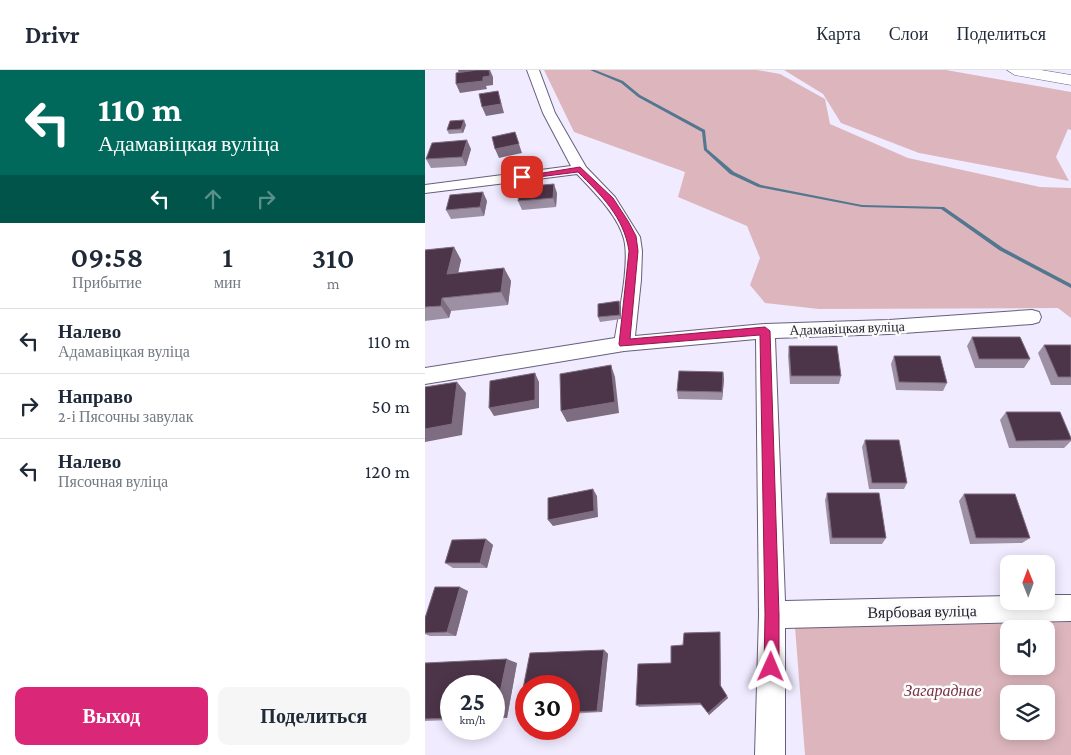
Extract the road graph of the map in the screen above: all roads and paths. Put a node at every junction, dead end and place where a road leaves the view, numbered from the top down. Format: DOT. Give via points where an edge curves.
graph roads {
  1 [pos="533,70"];
  2 [pos="1015,70"];
  3 [pos="1071,80"];
  4 [pos="580,169"];
  5 [pos="425,189"];
  6 [pos="1032,317"];
  7 [pos="765,331"];
  8 [pos="624,344"];
  9 [pos="425,376"];
  10 [pos="1071,608"];
  11 [pos="772,615"];
  12 [pos="770,755"];
  1 -- 4 [label="street" via="549,113"];
  2 -- 3 [label="main road"];
  4 -- 5 [label="street"];
  4 -- 8 [label="street" via="610,200 632,236 632,280"];
  6 -- 7 [label="street, Адамавіцкая вуліца"];
  7 -- 8 [label="street, Адамавіцкая вуліца"];
  7 -- 11 [label="street"];
  8 -- 9 [label="street, Адамавіцкая вуліца"];
  10 -- 11 [label="street, Вярбовая вуліца"];
  11 -- 12 [label="street"];
}
